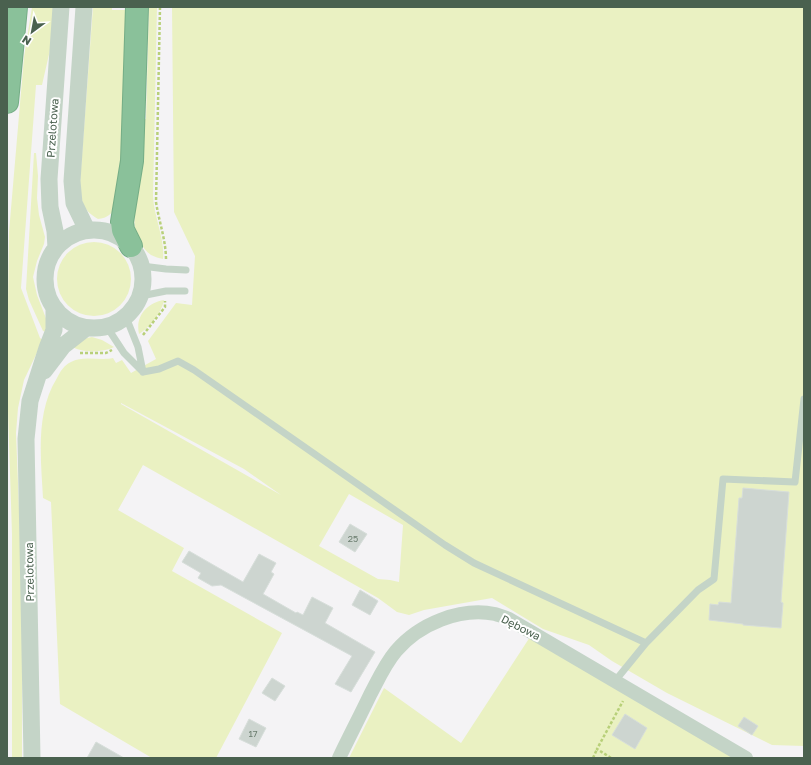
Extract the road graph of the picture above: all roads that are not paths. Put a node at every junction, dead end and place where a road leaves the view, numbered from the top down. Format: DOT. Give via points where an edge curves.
graph roads {
  1 [pos="16,7"];
  2 [pos="61,7"];
  3 [pos="84,7"];
  4 [pos="137,7"];
  5 [pos="7,102"];
  6 [pos="87,230"];
  7 [pos="131,246"];
  8 [pos="56,248"];
  9 [pos="142,266"];
  10 [pos="186,270"];
  11 [pos="185,291"];
  12 [pos="141,296"];
  13 [pos="54,309"];
  14 [pos="126,317"];
  15 [pos="107,327"];
  16 [pos="86,328"];
  17 [pos="143,372"];
  18 [pos="34,386"];
  19 [pos="804,399"];
  20 [pos="646,643"];
  21 [pos="615,681"];
  22 [pos="32,758"];
  23 [pos="339,758"];
  24 [pos="746,758"];
  1 -- 5 [label="highway"];
  2 -- 8 [label="street, Przelotowa" via="49,180"];
  3 -- 6 [label="street, Przelotowa" via="72,181 74,203"];
  4 -- 7 [label="highway" via="132,161 122,222"];
  6 -- 7 [label="street" via="111,233"];
  6 -- 8 [label="street" via="70,236"];
  7 -- 9 [label="street"];
  8 -- 13 [label="street" via="47,264 44,281 46,293"];
  9 -- 10 [label="lane"];
  9 -- 12 [label="street" via="144,281"];
  11 -- 12 [label="lane" via="166,291"];
  12 -- 14 [label="street" via="135,308"];
  13 -- 16 [label="street" via="72,324"];
  13 -- 18 [label="street, Przelotowa" via="54,330"];
  14 -- 15 [label="street"];
  14 -- 17 [label="lane" via="138,347"];
  15 -- 16 [label="street"];
  15 -- 17 [label="lane" via="124,353"];
  16 -- 18 [label="street, Przelotowa" via="63,346"];
  17 -- 20 [label="lane" via="178,361 474,563"];
  18 -- 22 [label="street, Przelotowa" via="26,439"];
  19 -- 20 [label="lane" via="795,482 723,479 714,579 698,590"];
  20 -- 21 [label="lane"];
  21 -- 23 [label="street, Dębowa" via="509,618 478,613 450,616 430,624 397,650 385,666"];
  21 -- 24 [label="street, Dębowa"];
}
